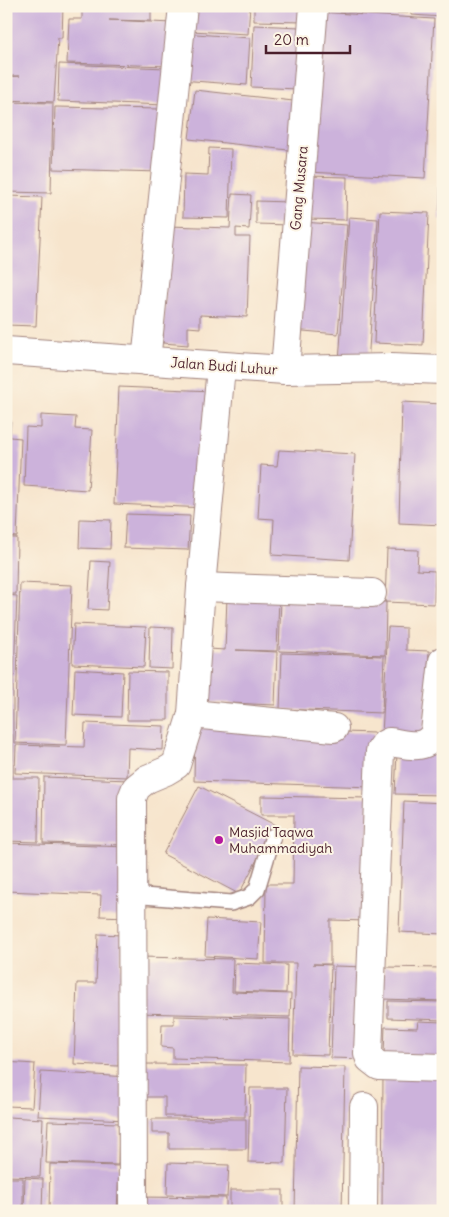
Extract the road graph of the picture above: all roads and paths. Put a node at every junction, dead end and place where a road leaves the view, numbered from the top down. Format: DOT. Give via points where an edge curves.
graph roads {
  1 [pos="182,6"];
  2 [pos="314,6"];
  3 [pos="6,351"];
  4 [pos="146,361"];
  5 [pos="221,367"];
  6 [pos="285,370"];
  7 [pos="443,370"];
  8 [pos="201,587"];
  9 [pos="372,592"];
  10 [pos="443,662"];
  11 [pos="192,714"];
  12 [pos="334,728"];
  13 [pos="273,836"];
  14 [pos="131,895"];
  15 [pos="443,1068"];
  16 [pos="364,1107"];
  17 [pos="133,1211"];
  18 [pos="363,1211"];
  1 -- 4 [label="street"];
  2 -- 6 [label="street, Gang Musara"];
  3 -- 4 [label="street, Jalan Budi Luhur"];
  4 -- 5 [label="street, Jalan Budi Luhur"];
  5 -- 6 [label="street, Jalan Budi Luhur"];
  5 -- 8 [label="street"];
  6 -- 7 [label="street, Jalan Budi Luhur"];
  8 -- 9 [label="street"];
  8 -- 11 [label="street"];
  10 -- 15 [label="street" via="432,738 420,746 389,742 380,751 368,1053 379,1066"];
  11 -- 12 [label="street"];
  11 -- 14 [label="street" via="176,765 147,779 136,788 132,798"];
  13 -- 14 [label="lane" via="257,889 249,897 231,903"];
  14 -- 17 [label="street"];
  16 -- 18 [label="street"];
}
